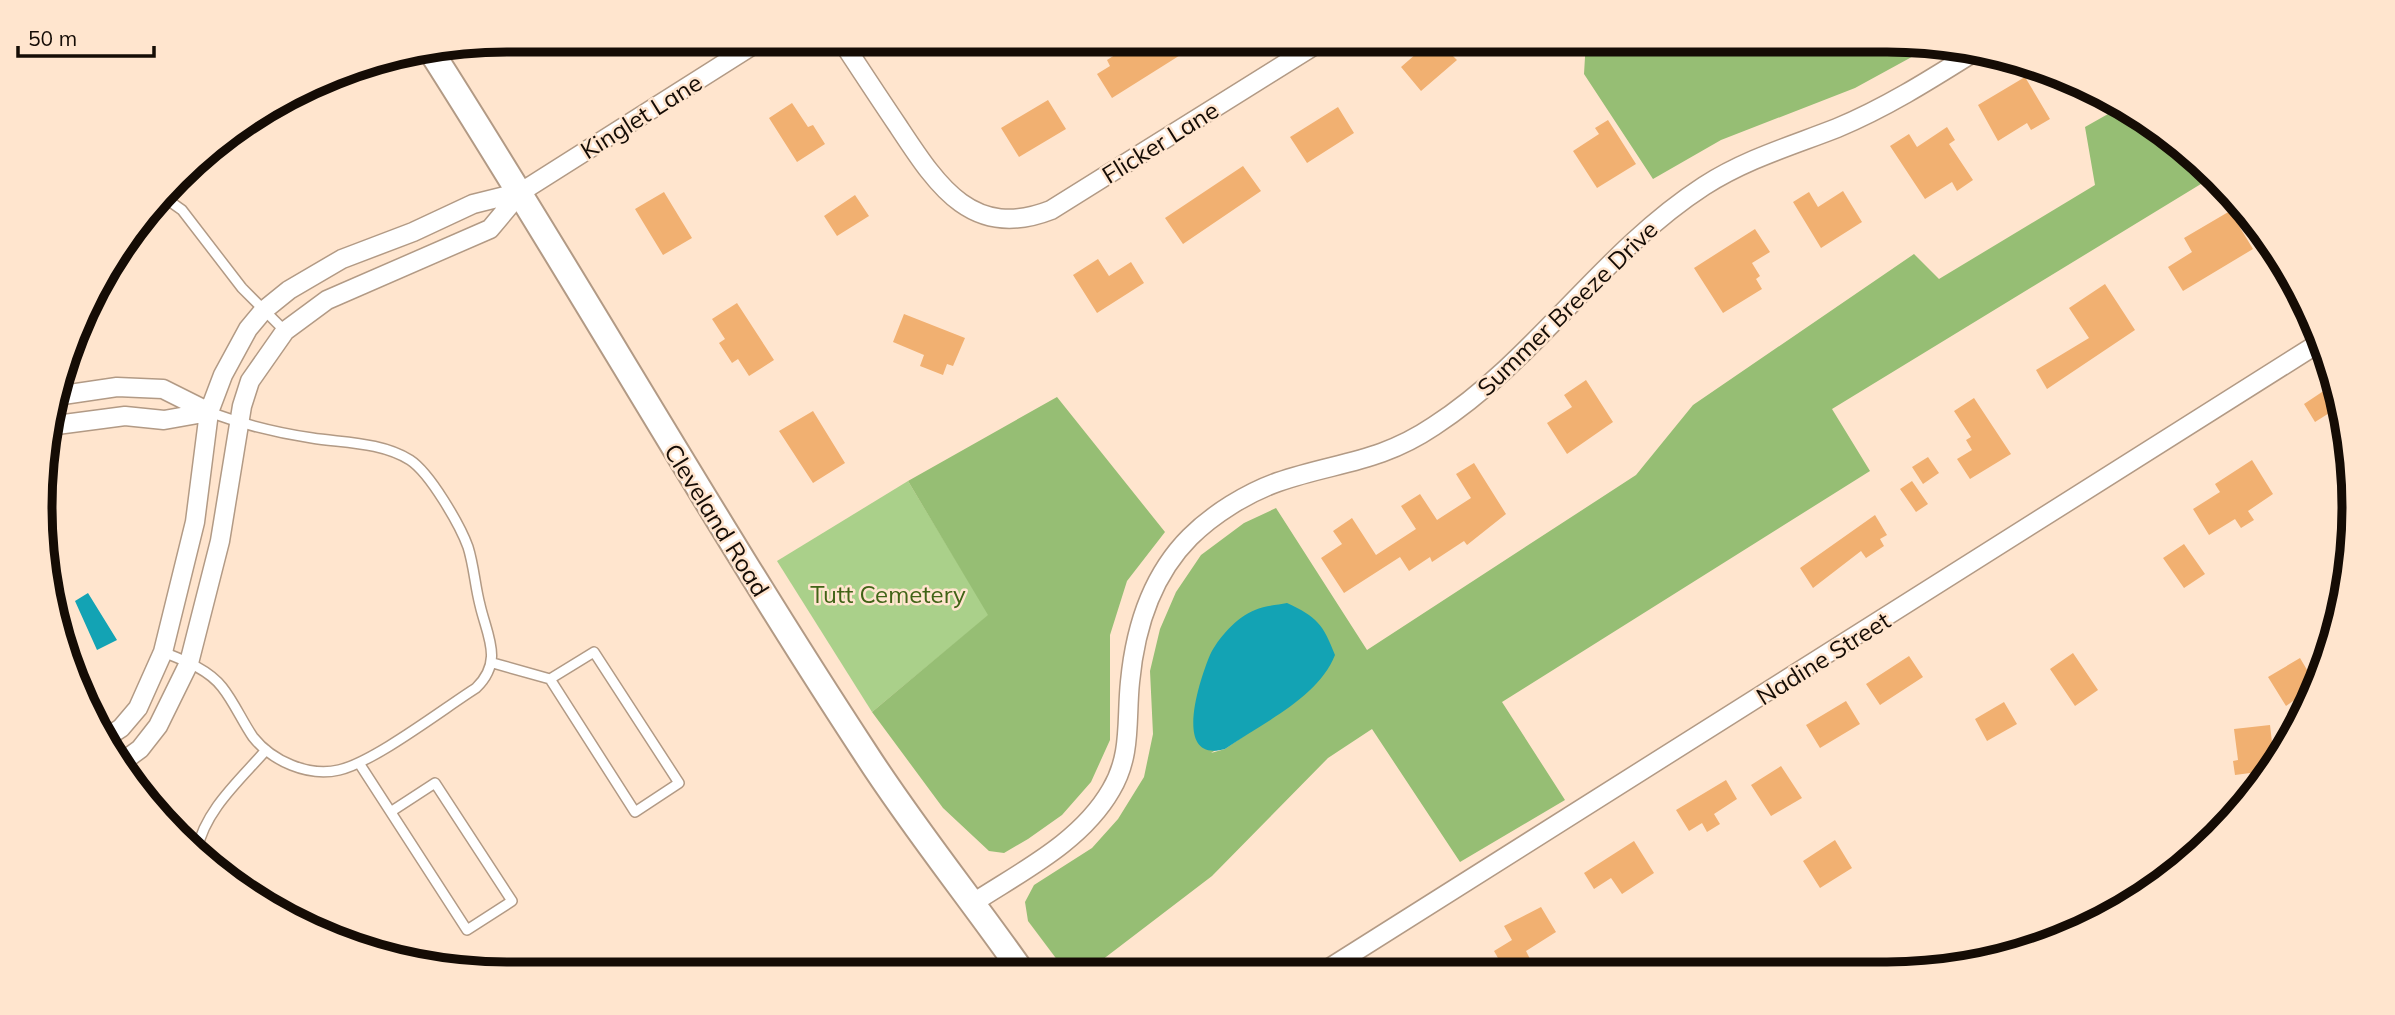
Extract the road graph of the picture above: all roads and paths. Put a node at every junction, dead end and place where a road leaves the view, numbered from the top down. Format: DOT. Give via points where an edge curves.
graph roads {
  1 [pos="742,52"];
  2 [pos="849,52"];
  3 [pos="1304,52"];
  4 [pos="435,58"];
  5 [pos="1963,59"];
  6 [pos="521,192"];
  7 [pos="170,202"];
  8 [pos="263,311"];
  9 [pos="285,331"];
  10 [pos="2313,347"];
  11 [pos="67,394"];
  12 [pos="209,412"];
  13 [pos="240,424"];
  14 [pos="60,425"];
  15 [pos="163,652"];
  16 [pos="189,663"];
  17 [pos="493,663"];
  18 [pos="550,679"];
  19 [pos="112,734"];
  20 [pos="266,750"];
  21 [pos="128,758"];
  22 [pos="359,763"];
  23 [pos="391,811"];
  24 [pos="198,842"];
  25 [pos="973,903"];
  26 [pos="1015,962"];
  27 [pos="1339,962"];
  1 -- 6 [label="street, Kinglet Lane"];
  2 -- 3 [label="street, Flicker Lane" via="943,188 988,217 1022,220 1051,210"];
  4 -- 6 [label="main road, Cleveland Road"];
  5 -- 25 [label="street, Summer Breeze Drive" via="1873,112 1783,146 1704,186 1628,246 1516,362 1434,426 1366,460 1278,482 1248,496 1191,537 1165,567 1137,637 1125,760 1112,789 1093,817 1070,838"];
  6 -- 8 [label="street" via="472,204 342,259"];
  6 -- 9 [label="street" via="490,229 327,300"];
  6 -- 25 [label="main road, Cleveland Road" via="786,631 868,757"];
  7 -- 8 [label="lane" via="194,224"];
  8 -- 9 [label="lane"];
  8 -- 12 [label="street" via="236,351"];
  9 -- 13 [label="street" via="250,381"];
  10 -- 27 [label="street, Nadine Street"];
  11 -- 12 [label="street" via="117,387 163,389"];
  12 -- 13 [label="lane"];
  12 -- 14 [label="street" via="164,420 125,416"];
  12 -- 15 [label="street" via="195,522"];
  13 -- 16 [label="street" via="220,541"];
  13 -- 17 [label="lane" via="374,446 411,461 459,526 467,545"];
  15 -- 16 [label="lane"];
  15 -- 19 [label="street" via="138,708"];
  16 -- 20 [label="lane" via="220,684"];
  16 -- 21 [label="street" via="158,726"];
  17 -- 18 [label="lane"];
  17 -- 22 [label="lane" via="476,688"];
  18 -- 18 [label="lane" via="594,652 680,783 635,812"];
  20 -- 22 [label="lane" via="298,768 317,771"];
  20 -- 24 [label="lane" via="214,811"];
  22 -- 23 [label="lane"];
  23 -- 23 [label="lane" via="435,783 512,901 467,930"];
  25 -- 26 [label="main road, Cleveland Road"];
}
